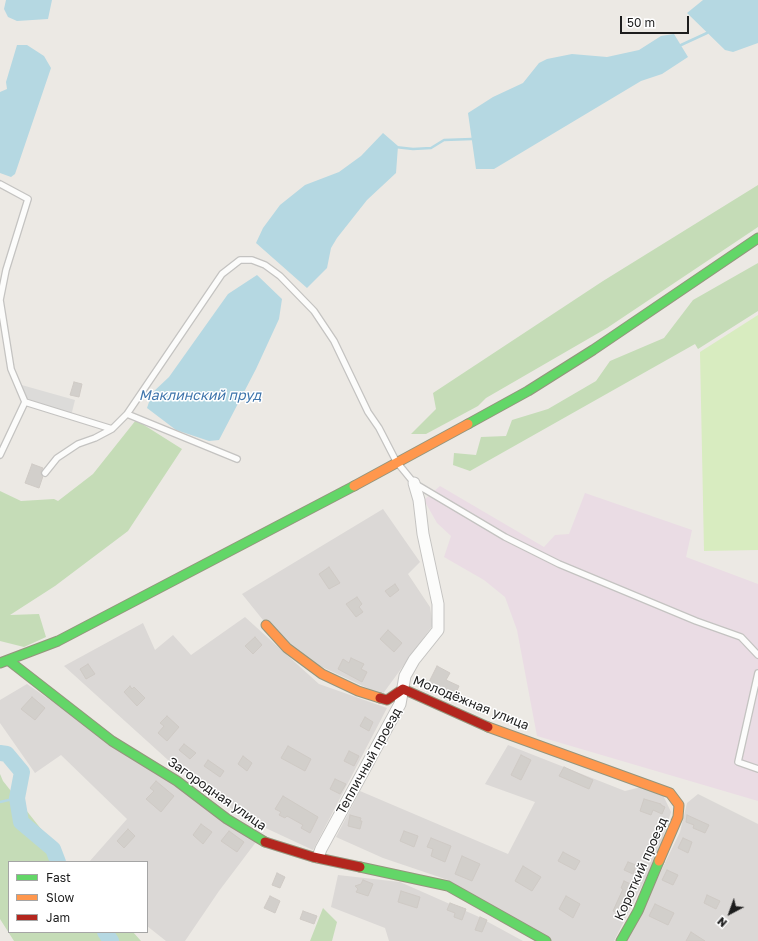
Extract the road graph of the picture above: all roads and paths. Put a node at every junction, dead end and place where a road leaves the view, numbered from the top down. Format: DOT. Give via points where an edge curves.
graph roads {
  1 [pos="0,184"];
  2 [pos="758,238"];
  3 [pos="25,402"];
  4 [pos="127,414"];
  5 [pos="112,429"];
  6 [pos="0,455"];
  7 [pos="237,459"];
  8 [pos="396,461"];
  9 [pos="45,473"];
  10 [pos="414,483"];
  11 [pos="266,625"];
  12 [pos="758,655"];
  13 [pos="4,661"];
  14 [pos="758,673"];
  15 [pos="403,689"];
  16 [pos="758,769"];
  17 [pos="679,805"];
  18 [pos="318,857"];
  19 [pos="546,941"];
  20 [pos="621,941"];
  1 -- 3 [label="lane" via="28,199 6,270 0,300 11,369"];
  2 -- 8 [label="street" via="528,391"];
  3 -- 5 [label="lane"];
  3 -- 6 [label="lane"];
  4 -- 5 [label="lane"];
  4 -- 7 [label="lane"];
  4 -- 8 [label="lane" via="222,274 240,260 252,260 265,265 280,276 314,310 334,341 368,412"];
  5 -- 9 [label="lane" via="78,444 57,458"];
  8 -- 10 [label="lane"];
  8 -- 13 [label="street" via="58,641"];
  10 -- 12 [label="lane" via="505,538 559,564 741,637"];
  10 -- 15 [label="street, Тепличный проезд" via="439,620 438,630 414,660 405,676"];
  11 -- 15 [label="street, Молодёжная улица" via="287,648 322,674 358,691 387,700"];
  13 -- 18 [label="street, Загородная улица" via="112,740 178,780 227,820 264,842"];
  14 -- 16 [label="lane" via="738,762"];
  15 -- 17 [label="street, Молодёжная улица" via="489,727 670,793"];
  15 -- 18 [label="street, Тепличный проезд" via="400,704"];
  17 -- 20 [label="street, Короткий проезд" via="678,817 638,912"];
  18 -- 19 [label="street, Загородная улица" via="448,886"];
}
